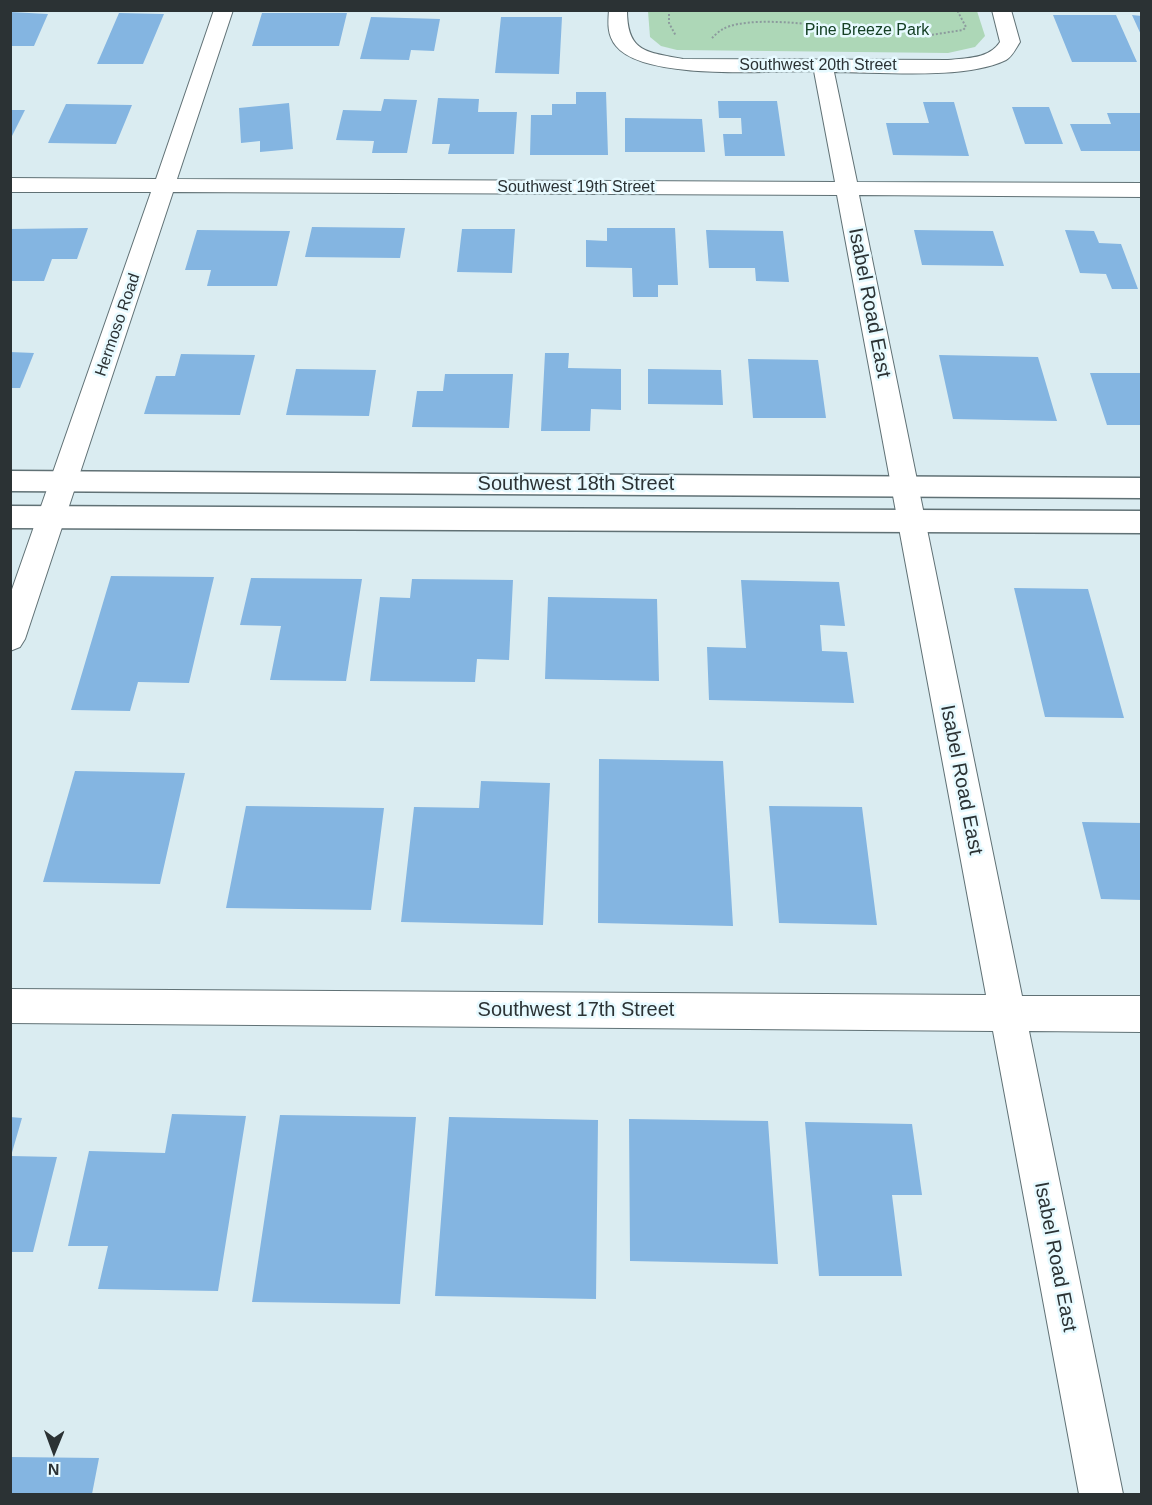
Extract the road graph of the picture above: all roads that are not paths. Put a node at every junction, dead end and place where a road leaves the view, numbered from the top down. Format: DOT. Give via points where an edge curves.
graph roads {
  1 [pos="224,10"];
  2 [pos="618,10"];
  3 [pos="1001,10"];
  4 [pos="823,66"];
  5 [pos="10,185"];
  6 [pos="165,186"];
  7 [pos="846,189"];
  8 [pos="1142,190"];
  9 [pos="10,481"];
  10 [pos="63,482"];
  11 [pos="904,486"];
  12 [pos="1142,488"];
  13 [pos="10,518"];
  14 [pos="52,518"];
  15 [pos="911,519"];
  16 [pos="1142,522"];
  17 [pos="10,639"];
  18 [pos="10,1006"];
  19 [pos="1007,1013"];
  20 [pos="1142,1014"];
  21 [pos="1101,1494"];
  1 -- 6 [label="street, Hermoso Road"];
  2 -- 4 [label="street, Southwest 20th Street" via="619,36 630,49 653,59 683,65"];
  3 -- 4 [label="street, Southwest 20th Street" via="1010,42 1001,55 980,62 948,66"];
  4 -- 7 [label="street, Isabel Road East"];
  5 -- 6 [label="street, Southwest 19th Street"];
  6 -- 7 [label="street, Southwest 19th Street"];
  6 -- 10 [label="street, Hermoso Road"];
  7 -- 8 [label="street, Southwest 19th Street"];
  7 -- 11 [label="street, Isabel Road East"];
  9 -- 10 [label="main road, Southwest 18th Street"];
  10 -- 11 [label="main road, Southwest 18th Street"];
  10 -- 14 [label="street, Hermoso Road"];
  11 -- 12 [label="main road, Southwest 18th Street"];
  11 -- 15 [label="street, Isabel Road East"];
  13 -- 14 [label="main road, Southwest 18th Street"];
  14 -- 15 [label="main road, Southwest 18th Street"];
  14 -- 17 [label="street, Hermoso Road"];
  15 -- 16 [label="main road, Southwest 18th Street"];
  15 -- 19 [label="street, Isabel Road East"];
  18 -- 19 [label="street, Southwest 17th Street"];
  19 -- 20 [label="street, Southwest 17th Street"];
  19 -- 21 [label="street, Isabel Road East"];
}
